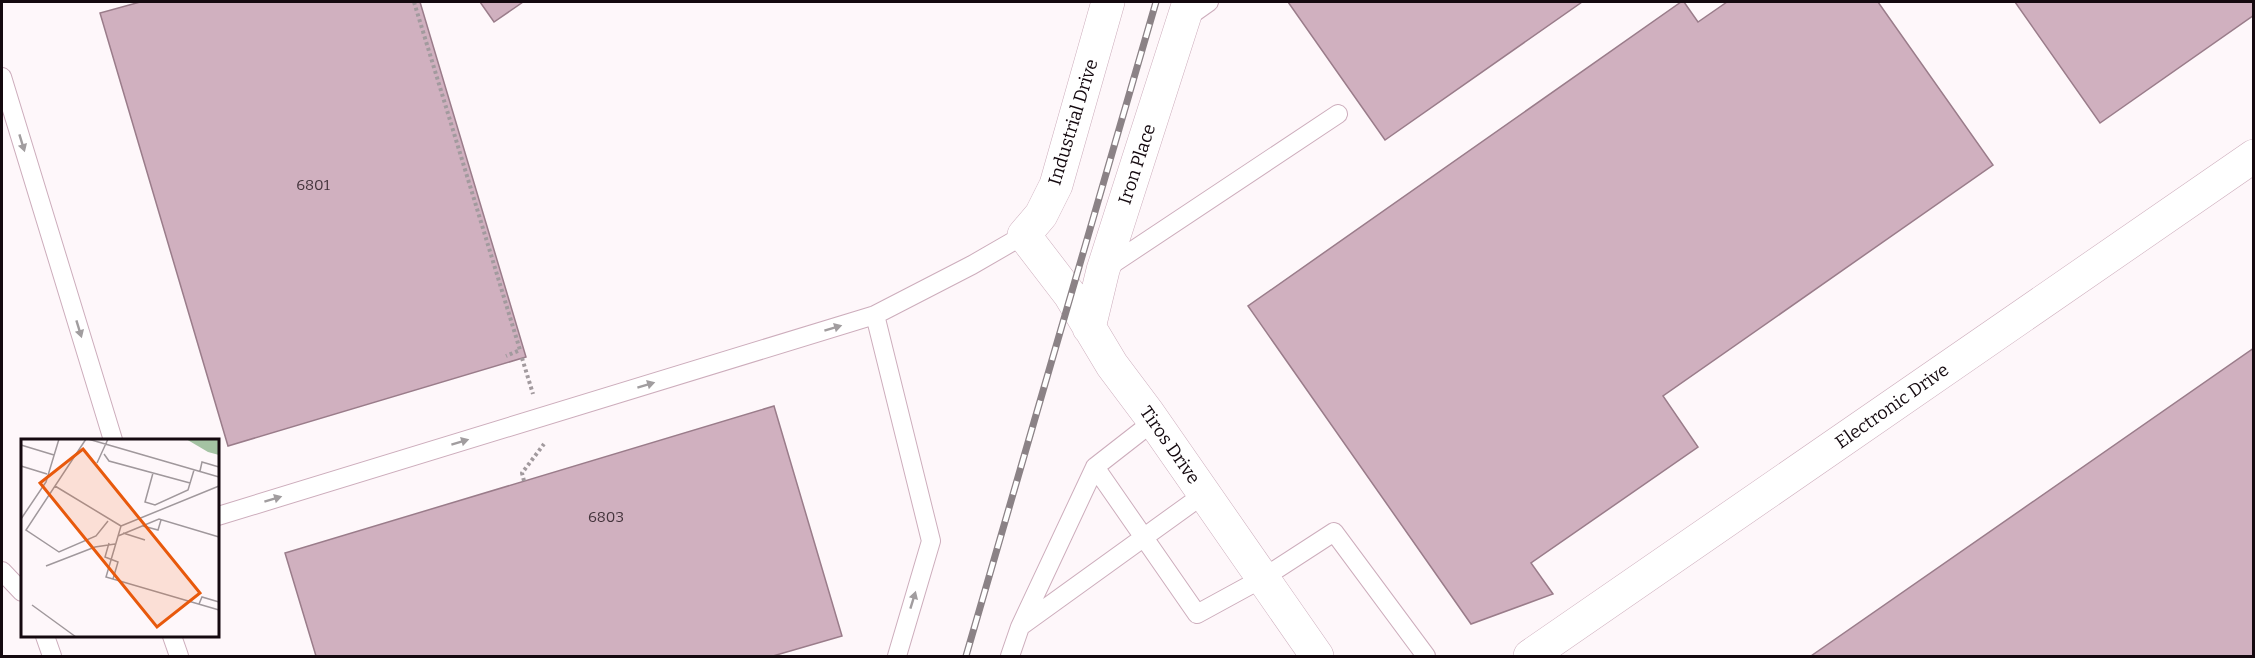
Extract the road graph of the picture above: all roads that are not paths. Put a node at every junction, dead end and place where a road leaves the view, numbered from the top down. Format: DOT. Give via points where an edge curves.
graph roads {
  1 [pos="1108,2"];
  2 [pos="1209,2"];
  3 [pos="1186,11"];
  4 [pos="3,82"];
  5 [pos="1338,114"];
  6 [pos="2253,156"];
  7 [pos="1024,235"];
  8 [pos="1103,270"];
  9 [pos="875,315"];
  10 [pos="1089,328"];
  11 [pos="1154,421"];
  12 [pos="112,439"];
  13 [pos="1095,467"];
  14 [pos="1204,494"];
  15 [pos="219,516"];
  16 [pos="1144,538"];
  17 [pos="2,571"];
  18 [pos="1263,578"];
  19 [pos="21,591"];
  20 [pos="1020,627"];
  21 [pos="45,637"];
  22 [pos="172,637"];
  23 [pos="52,657"];
  24 [pos="179,657"];
  25 [pos="897,657"];
  26 [pos="1010,657"];
  27 [pos="1317,657"];
  28 [pos="1426,657"];
  29 [pos="1530,657"];
  1 -- 7 [label="street, Industrial Drive" via="1056,185 1041,216"];
  2 -- 3 [label="lane"];
  3 -- 8 [label="street, Iron Place"];
  4 -- 12 [label="lane, one-way"];
  5 -- 8 [label="lane"];
  6 -- 29 [label="street, Electronic Drive"];
  7 -- 9 [label="lane"];
  7 -- 10 [label="street, Tiros Drive" via="1070,295"];
  8 -- 10 [label="street, Iron Place"];
  15 -- 9 [label="lane, one-way"];
  25 -- 9 [label="lane, one-way" via="931,541"];
  10 -- 11 [label="street, Tiros Drive"];
  11 -- 13 [label="lane"];
  11 -- 14 [label="street, Tiros Drive"];
  13 -- 16 [label="lane"];
  13 -- 20 [label="lane"];
  14 -- 16 [label="lane"];
  14 -- 18 [label="street, Tiros Drive"];
  16 -- 18 [label="lane" via="1197,614"];
  16 -- 20 [label="lane"];
  17 -- 19 [label="lane"];
  18 -- 27 [label="street, Tiros Drive"];
  18 -- 28 [label="lane" via="1334,532"];
  20 -- 26 [label="lane"];
  21 -- 23 [label="lane"];
  22 -- 24 [label="lane"];
}
